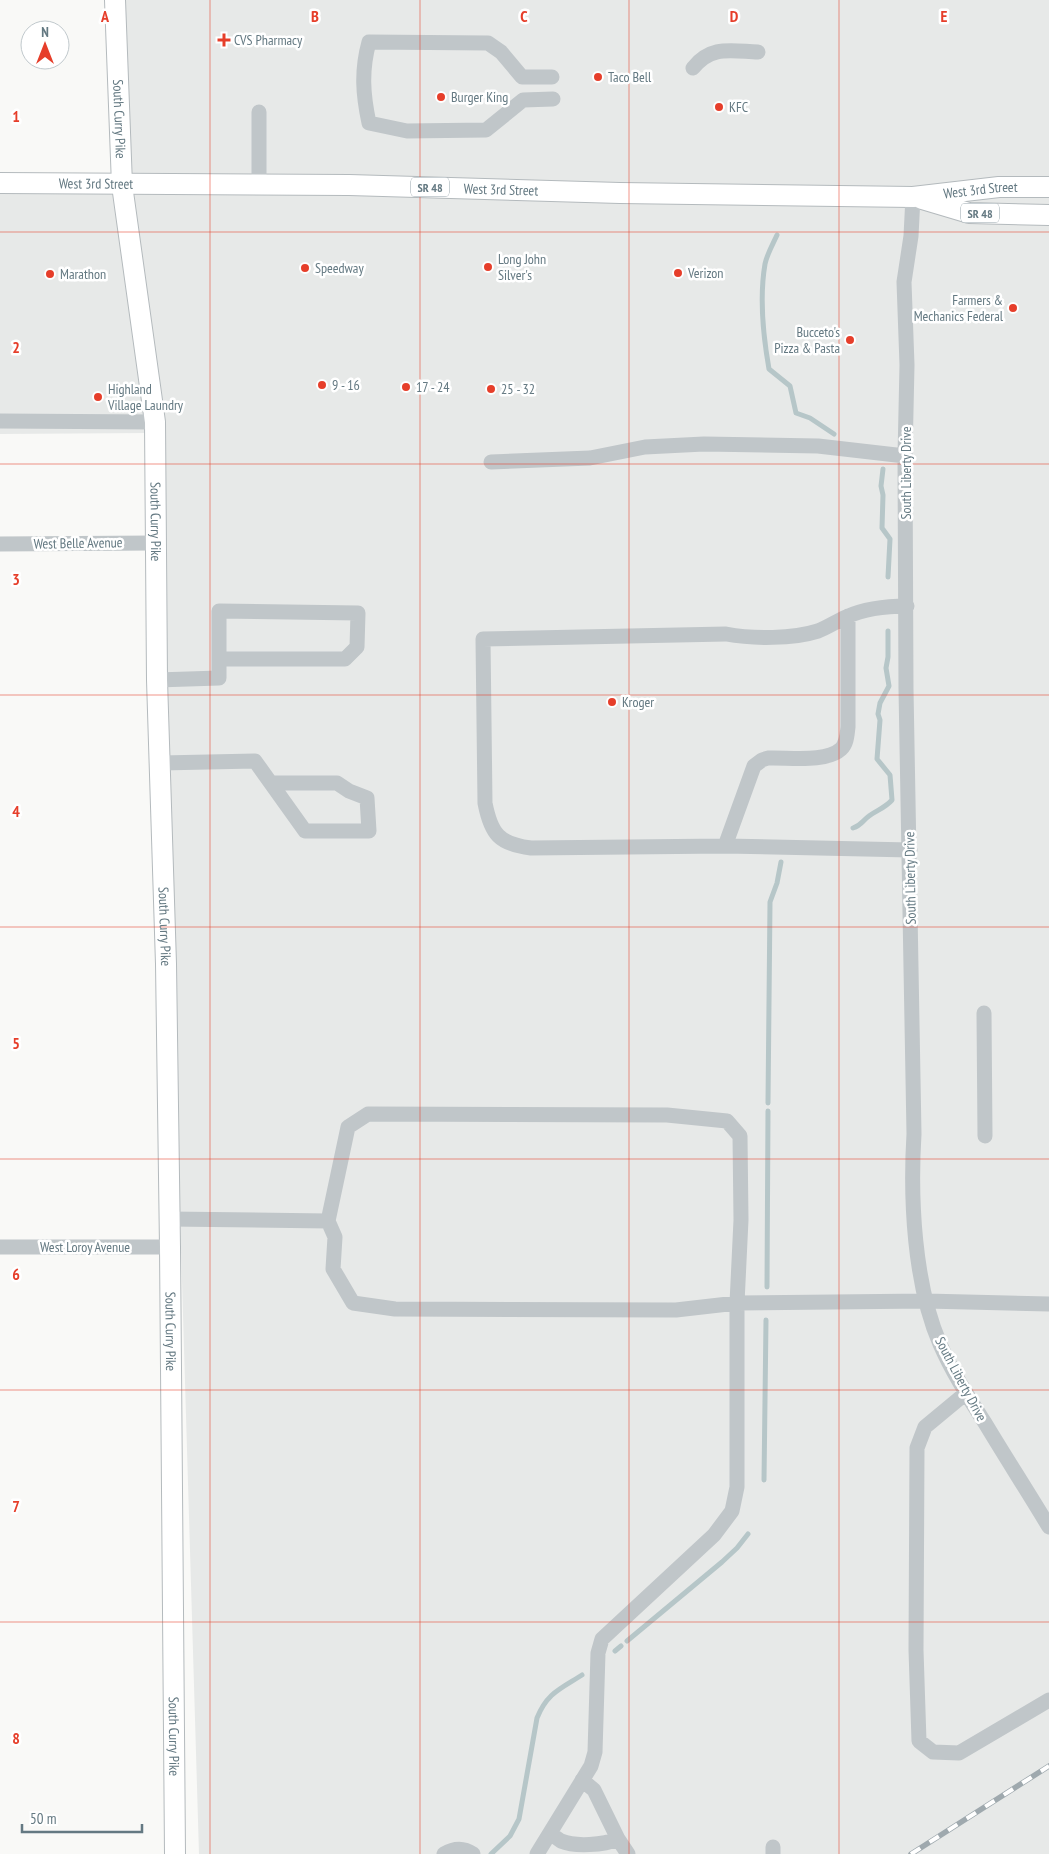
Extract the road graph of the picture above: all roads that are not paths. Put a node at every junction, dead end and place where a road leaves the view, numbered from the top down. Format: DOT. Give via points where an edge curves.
graph roads {
  1 [pos="115,0"];
  2 [pos="758,52"];
  3 [pos="693,68"];
  4 [pos="552,76"];
  5 [pos="553,99"];
  6 [pos="259,112"];
  7 [pos="0,183"];
  8 [pos="122,185"];
  9 [pos="259,185"];
  10 [pos="1049,187"];
  11 [pos="913,197"];
  12 [pos="1049,215"];
  13 [pos="0,421"];
  14 [pos="155,422"];
  15 [pos="905,456"];
  16 [pos="491,462"];
  17 [pos="155,543"];
  18 [pos="0,544"];
  19 [pos="907,606"];
  20 [pos="848,616"];
  21 [pos="219,659"];
  22 [pos="157,680"];
  23 [pos="160,763"];
  24 [pos="271,783"];
  25 [pos="725,846"];
  26 [pos="910,850"];
  27 [pos="984,1014"];
  28 [pos="985,1136"];
  29 [pos="170,1219"];
  30 [pos="328,1221"];
  31 [pos="0,1247"];
  32 [pos="170,1247"];
  33 [pos="926,1301"];
  34 [pos="737,1303"];
  35 [pos="1049,1304"];
  36 [pos="966,1392"];
  37 [pos="1049,1527"];
  38 [pos="1049,1700"];
  39 [pos="582,1780"];
  40 [pos="551,1834"];
  41 [pos="618,1838"];
  42 [pos="175,1854"];
  43 [pos="444,1854"];
  44 [pos="473,1854"];
  45 [pos="537,1854"];
  46 [pos="628,1854"];
  1 -- 8 [label="main road, South Curry Pike"];
  2 -- 3 [label="street" via="712,52"];
  4 -- 5 [label="street" via="522,77 502,52 488,43 368,42 363,94 369,123 407,131 486,130 523,100"];
  6 -- 9 [label="street"];
  7 -- 8 [label="main road, West 3rd Street / SR 48"];
  8 -- 9 [label="main road, West 3rd Street / SR 48"];
  8 -- 14 [label="main road, South Curry Pike"];
  9 -- 11 [label="main road, West 3rd Street / SR 48"];
  10 -- 11 [label="main road, West 3rd Street / SR 48" via="999,187"];
  11 -- 12 [label="main road, West 3rd Street / SR 48" via="969,213"];
  11 -- 15 [label="street, South Liberty Drive" via="904,282 908,365"];
  13 -- 14 [label="street"];
  14 -- 17 [label="main road, South Curry Pike"];
  15 -- 16 [label="street" via="818,446 704,444 645,447 590,458"];
  15 -- 19 [label="street, South Liberty Drive"];
  17 -- 18 [label="street, West Belle Avenue"];
  17 -- 22 [label="main road, South Curry Pike"];
  19 -- 20 [label="street" via="882,606"];
  19 -- 26 [label="street, South Liberty Drive"];
  20 -- 25 [label="street" via="847,741 842,749 827,756 768,758 754,766"];
  20 -- 25 [label="street" via="800,636 726,634 483,639 485,802 488,821 498,837 513,846 531,848"];
  21 -- 21 [label="street" via="219,611 358,613 357,647 345,658"];
  21 -- 22 [label="street" via="219,678"];
  22 -- 23 [label="main road, South Curry Pike"];
  23 -- 24 [label="street" via="255,760"];
  23 -- 29 [label="main road, South Curry Pike"];
  24 -- 24 [label="street" via="305,831 369,831 367,798 338,783"];
  25 -- 26 [label="street"];
  26 -- 33 [label="street, South Liberty Drive" via="912,1163 916,1243"];
  27 -- 28 [label="street"];
  29 -- 30 [label="street"];
  29 -- 32 [label="main road, South Curry Pike"];
  30 -- 34 [label="street" via="335,1237 333,1269 353,1303 395,1309 518,1310 676,1310"];
  30 -- 34 [label="street" via="348,1127 368,1114 667,1115 727,1120 740,1136 741,1220"];
  31 -- 32 [label="street, West Loroy Avenue"];
  32 -- 42 [label="main road, South Curry Pike"];
  33 -- 34 [label="street"];
  33 -- 35 [label="street"];
  33 -- 36 [label="street, South Liberty Drive" via="940,1344"];
  34 -- 39 [label="street" via="736,1487 732,1511 714,1535 602,1639 598,1653 595,1752"];
  36 -- 37 [label="street, South Liberty Drive"];
  36 -- 38 [label="street" via="925,1427 917,1448 919,1741 934,1752 959,1753"];
  39 -- 40 [label="street"];
  39 -- 41 [label="street" via="594,1790"];
  40 -- 41 [label="street" via="562,1841 581,1844 609,1843"];
  40 -- 45 [label="street"];
  41 -- 46 [label="street"];
  43 -- 44 [label="street" via="463,1849"];
}
